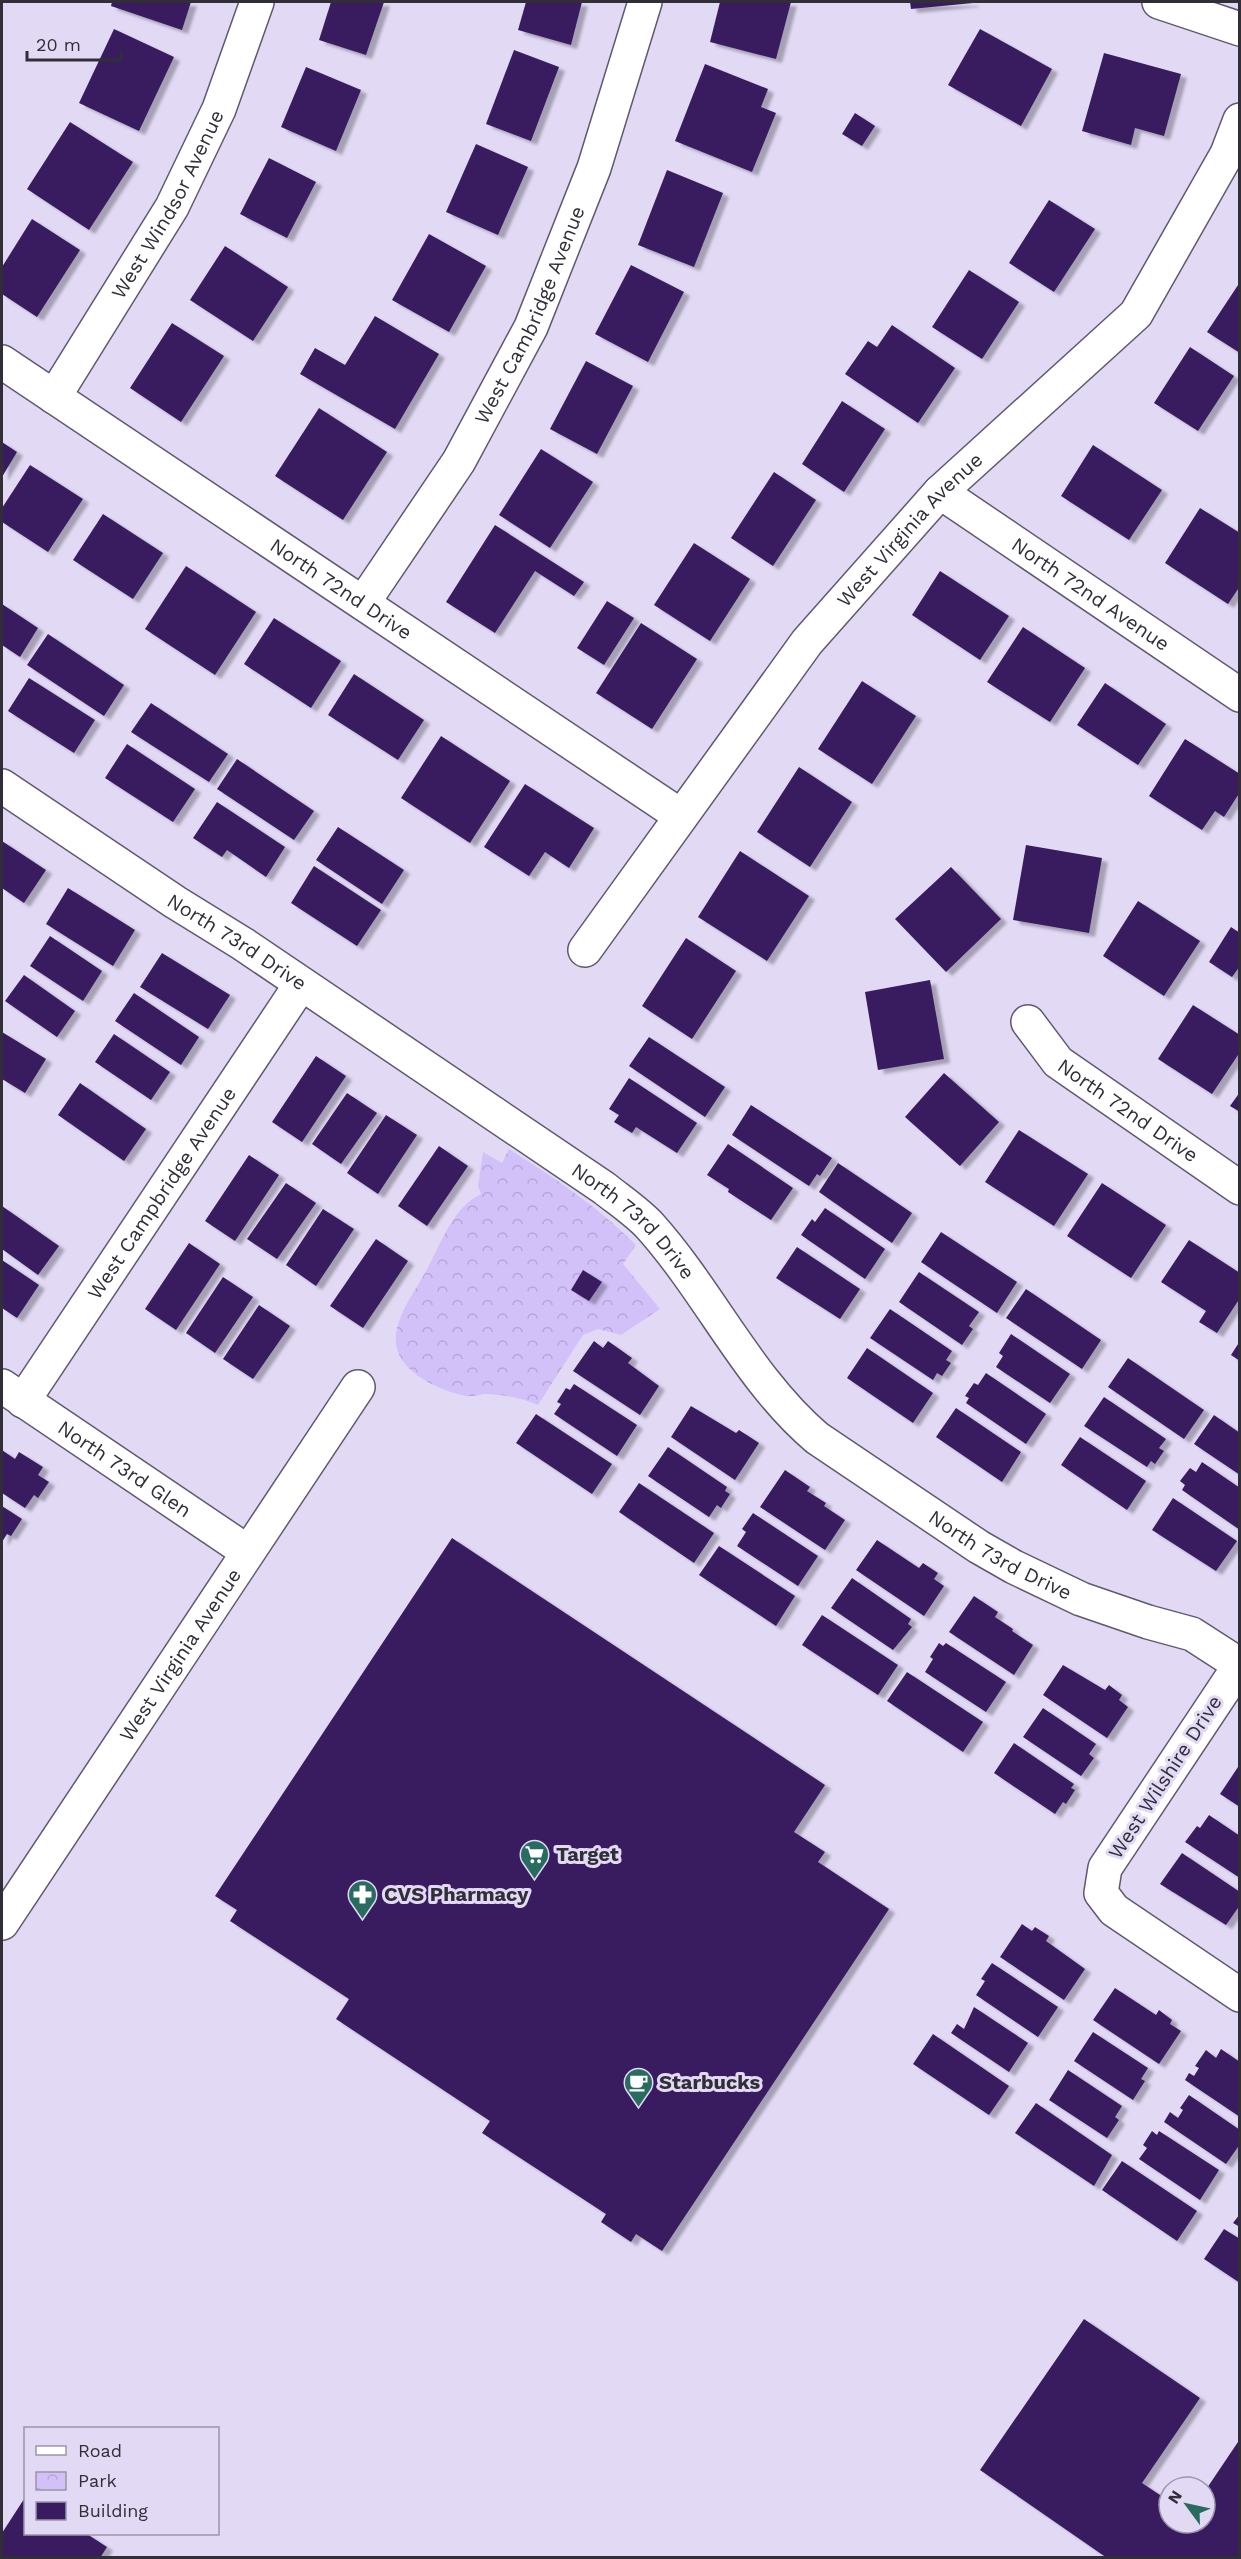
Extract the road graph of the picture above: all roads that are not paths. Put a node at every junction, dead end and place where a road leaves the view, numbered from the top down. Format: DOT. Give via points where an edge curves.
graph roads {
  1 [pos="257,2"];
  2 [pos="645,2"];
  3 [pos="1159,2"];
  4 [pos="1239,29"];
  5 [pos="1239,120"];
  6 [pos="2,362"];
  7 [pos="54,397"];
  8 [pos="940,492"];
  9 [pos="363,603"];
  10 [pos="1239,696"];
  11 [pos="2,786"];
  12 [pos="681,816"];
  13 [pos="585,950"];
  14 [pos="301,984"];
  15 [pos="1028,1022"];
  16 [pos="1239,1188"];
  17 [pos="358,1387"];
  18 [pos="12,1393"];
  19 [pos="248,1552"];
  20 [pos="1239,1665"];
  21 [pos="2,1923"];
  22 [pos="1239,1995"];
  1 -- 7 [label="street, West Windsor Avenue" via="219,109 172,207"];
  2 -- 9 [label="street, West Cambridge Avenue" via="594,168 531,327 459,461"];
  3 -- 4 [label="street"];
  5 -- 8 [label="street, West Virginia Avenue" via="1227,154 1136,314"];
  6 -- 7 [label="street, North 72nd Drive"];
  7 -- 9 [label="street, North 72nd Drive"];
  8 -- 10 [label="street, North 72nd Avenue"];
  8 -- 12 [label="street, West Virginia Avenue" via="807,642"];
  9 -- 12 [label="street, North 72nd Drive"];
  11 -- 14 [label="street, North 73rd Drive"];
  12 -- 13 [label="street, West Virginia Avenue"];
  14 -- 18 [label="street, West Campbridge Avenue"];
  14 -- 20 [label="street, North 73rd Drive" via="604,1188 648,1225 770,1389 817,1438 1014,1568 1081,1599 1192,1634"];
  15 -- 16 [label="street, North 72nd Drive" via="1058,1062"];
  17 -- 19 [label="street, West Virginia Avenue"];
  18 -- 19 [label="street, North 73rd Glen"];
  19 -- 21 [label="street, West Virginia Avenue"];
  20 -- 22 [label="street, West Wilshire Drive" via="1105,1868 1101,1893 1114,1910"];
}
